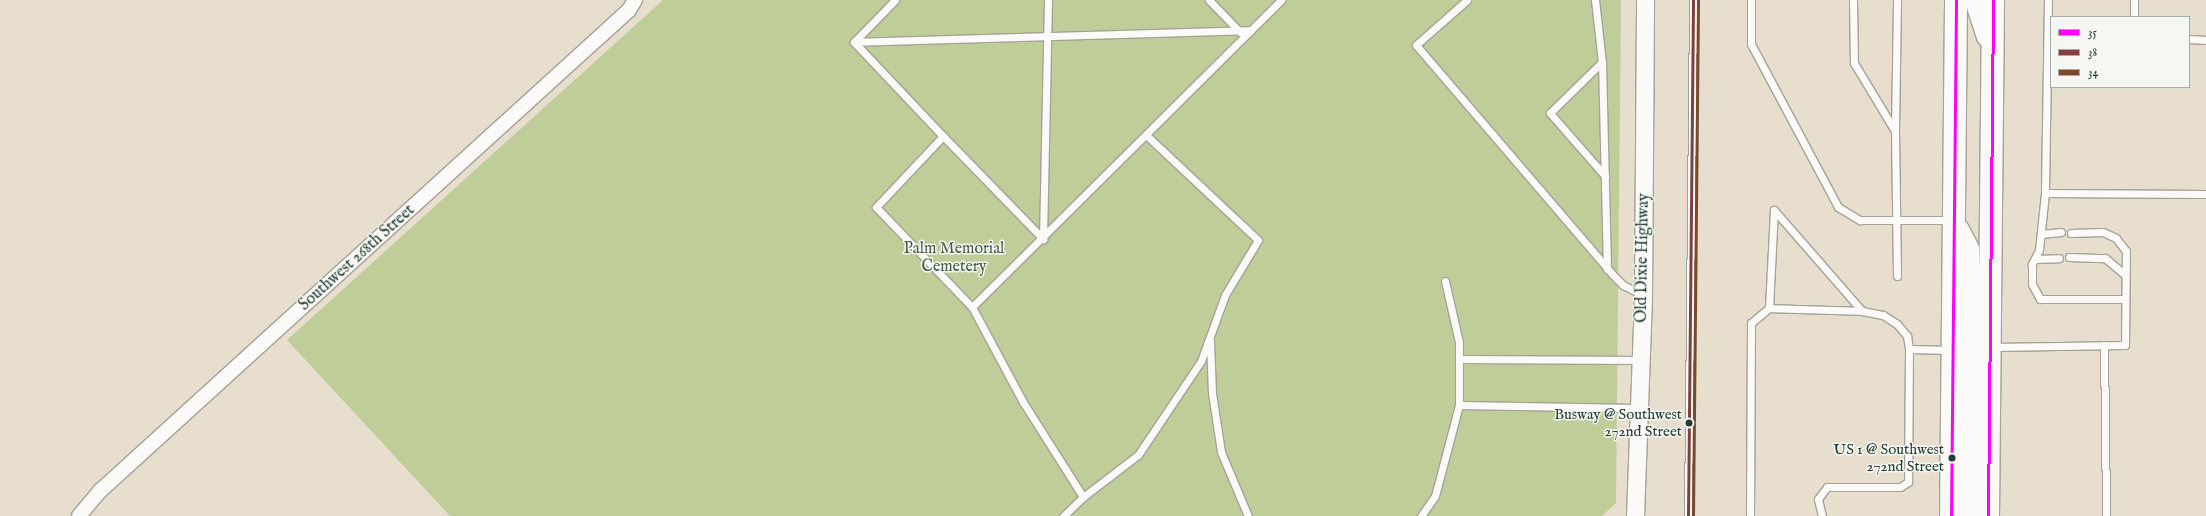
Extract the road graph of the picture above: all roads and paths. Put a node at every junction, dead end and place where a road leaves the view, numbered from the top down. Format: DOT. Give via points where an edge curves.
graph roads {
  1 [pos="635,0"];
  2 [pos="895,0"];
  3 [pos="1048,0"];
  4 [pos="1209,0"];
  5 [pos="1281,0"];
  6 [pos="1466,0"];
  7 [pos="1595,0"];
  8 [pos="1646,0"];
  9 [pos="1693,0"];
  10 [pos="1751,0"];
  11 [pos="1853,0"];
  12 [pos="1897,0"];
  13 [pos="1956,0"];
  14 [pos="1976,0"];
  15 [pos="1993,0"];
  16 [pos="2048,0"];
  17 [pos="2134,0"];
  18 [pos="2134,16"];
  19 [pos="1251,30"];
  20 [pos="1239,31"];
  21 [pos="1047,34"];
  22 [pos="2049,35"];
  23 [pos="1245,37"];
  24 [pos="2190,39"];
  25 [pos="2206,40"];
  26 [pos="854,42"];
  27 [pos="1993,50"];
  28 [pos="1602,62"];
  29 [pos="1895,130"];
  30 [pos="1146,135"];
  31 [pos="943,136"];
  32 [pos="1605,176"];
  33 [pos="2045,193"];
  34 [pos="2206,194"];
  35 [pos="1897,220"];
  36 [pos="1954,220"];
  37 [pos="2061,232"];
  38 [pos="2071,233"];
  39 [pos="2041,234"];
  40 [pos="1043,239"];
  41 [pos="2069,257"];
  42 [pos="2059,258"];
  43 [pos="2035,259"];
  44 [pos="1608,269"];
  45 [pos="2125,275"];
  46 [pos="1897,276"];
  47 [pos="1445,281"];
  48 [pos="1643,296"];
  49 [pos="2124,299"];
  50 [pos="972,307"];
  51 [pos="1769,308"];
  52 [pos="1862,311"];
  53 [pos="1210,338"];
  54 [pos="2104,345"];
  55 [pos="1992,347"];
  56 [pos="1909,349"];
  57 [pos="1952,350"];
  58 [pos="1460,359"];
  59 [pos="1640,360"];
  60 [pos="1459,405"];
  61 [pos="1637,408"];
  62 [pos="1083,497"];
  63 [pos="79,516"];
  64 [pos="1063,516"];
  65 [pos="1248,516"];
  66 [pos="1421,516"];
  67 [pos="1635,516"];
  68 [pos="1688,516"];
  69 [pos="1750,516"];
  70 [pos="1822,516"];
  71 [pos="1951,516"];
  72 [pos="1973,516"];
  73 [pos="1988,516"];
  74 [pos="2106,516"];
  1 -- 63 [label="street, Southwest 268th Street" via="623,15 100,491"];
  2 -- 26 [label="lane"];
  3 -- 21 [label="lane"];
  4 -- 20 [label="lane"];
  5 -- 19 [label="lane"];
  6 -- 44 [label="lane" via="1416,45"];
  7 -- 28 [label="lane"];
  8 -- 48 [label="street, Old Dixie Highway"];
  9 -- 68 [label="lane"];
  10 -- 35 [label="lane" via="1751,44 1838,206 1860,220"];
  11 -- 29 [label="lane" via="1854,63"];
  12 -- 29 [label="lane"];
  13 -- 36 [label="highway"];
  14 -- 27 [label="highway"];
  15 -- 27 [label="highway"];
  16 -- 22 [label="lane"];
  17 -- 18 [label="lane"];
  19 -- 20 [label="lane"];
  19 -- 23 [label="lane"];
  20 -- 21 [label="lane"];
  20 -- 23 [label="lane"];
  21 -- 26 [label="lane"];
  21 -- 40 [label="lane"];
  22 -- 33 [label="lane"];
  23 -- 30 [label="lane"];
  24 -- 25 [label="lane"];
  26 -- 31 [label="lane"];
  27 -- 55 [label="highway"];
  28 -- 32 [label="lane"];
  28 -- 32 [label="lane" via="1550,113"];
  29 -- 35 [label="lane"];
  30 -- 40 [label="lane"];
  30 -- 53 [label="lane" via="1258,240 1225,295"];
  31 -- 40 [label="lane"];
  31 -- 50 [label="lane" via="876,207"];
  32 -- 44 [label="lane"];
  33 -- 34 [label="lane"];
  33 -- 39 [label="lane"];
  35 -- 36 [label="lane"];
  35 -- 46 [label="lane"];
  36 -- 57 [label="highway"];
  36 -- 72 [label="highway" via="1968,249 1971,314 1967,496"];
  37 -- 39 [label="lane"];
  38 -- 45 [label="lane" via="2103,232 2116,238 2126,252"];
  39 -- 43 [label="lane"];
  40 -- 50 [label="lane"];
  41 -- 45 [label="lane" via="2105,258"];
  42 -- 43 [label="lane"];
  43 -- 49 [label="lane" via="2032,284 2040,299"];
  44 -- 48 [label="lane" via="1623,285"];
  45 -- 49 [label="lane"];
  47 -- 58 [label="lane" via="1456,323"];
  48 -- 59 [label="street, Old Dixie Highway"];
  49 -- 54 [label="lane" via="2125,345"];
  50 -- 62 [label="lane" via="1023,402"];
  51 -- 52 [label="lane"];
  51 -- 52 [label="lane" via="1774,210"];
  51 -- 69 [label="lane" via="1751,323"];
  52 -- 56 [label="lane" via="1883,315 1897,324 1906,336"];
  53 -- 62 [label="lane" via="1201,361 1138,455"];
  53 -- 65 [label="lane" via="1212,393 1221,452"];
  54 -- 55 [label="lane"];
  54 -- 74 [label="lane"];
  55 -- 73 [label="highway"];
  56 -- 57 [label="lane"];
  56 -- 70 [label="lane" via="1908,482 1900,487 1827,487 1818,498"];
  57 -- 71 [label="highway"];
  58 -- 59 [label="lane"];
  58 -- 60 [label="lane"];
  59 -- 61 [label="street, Old Dixie Highway"];
  60 -- 61 [label="lane"];
  60 -- 66 [label="lane" via="1435,496"];
  61 -- 67 [label="street, Old Dixie Highway"];
  62 -- 64 [label="lane"];
}
